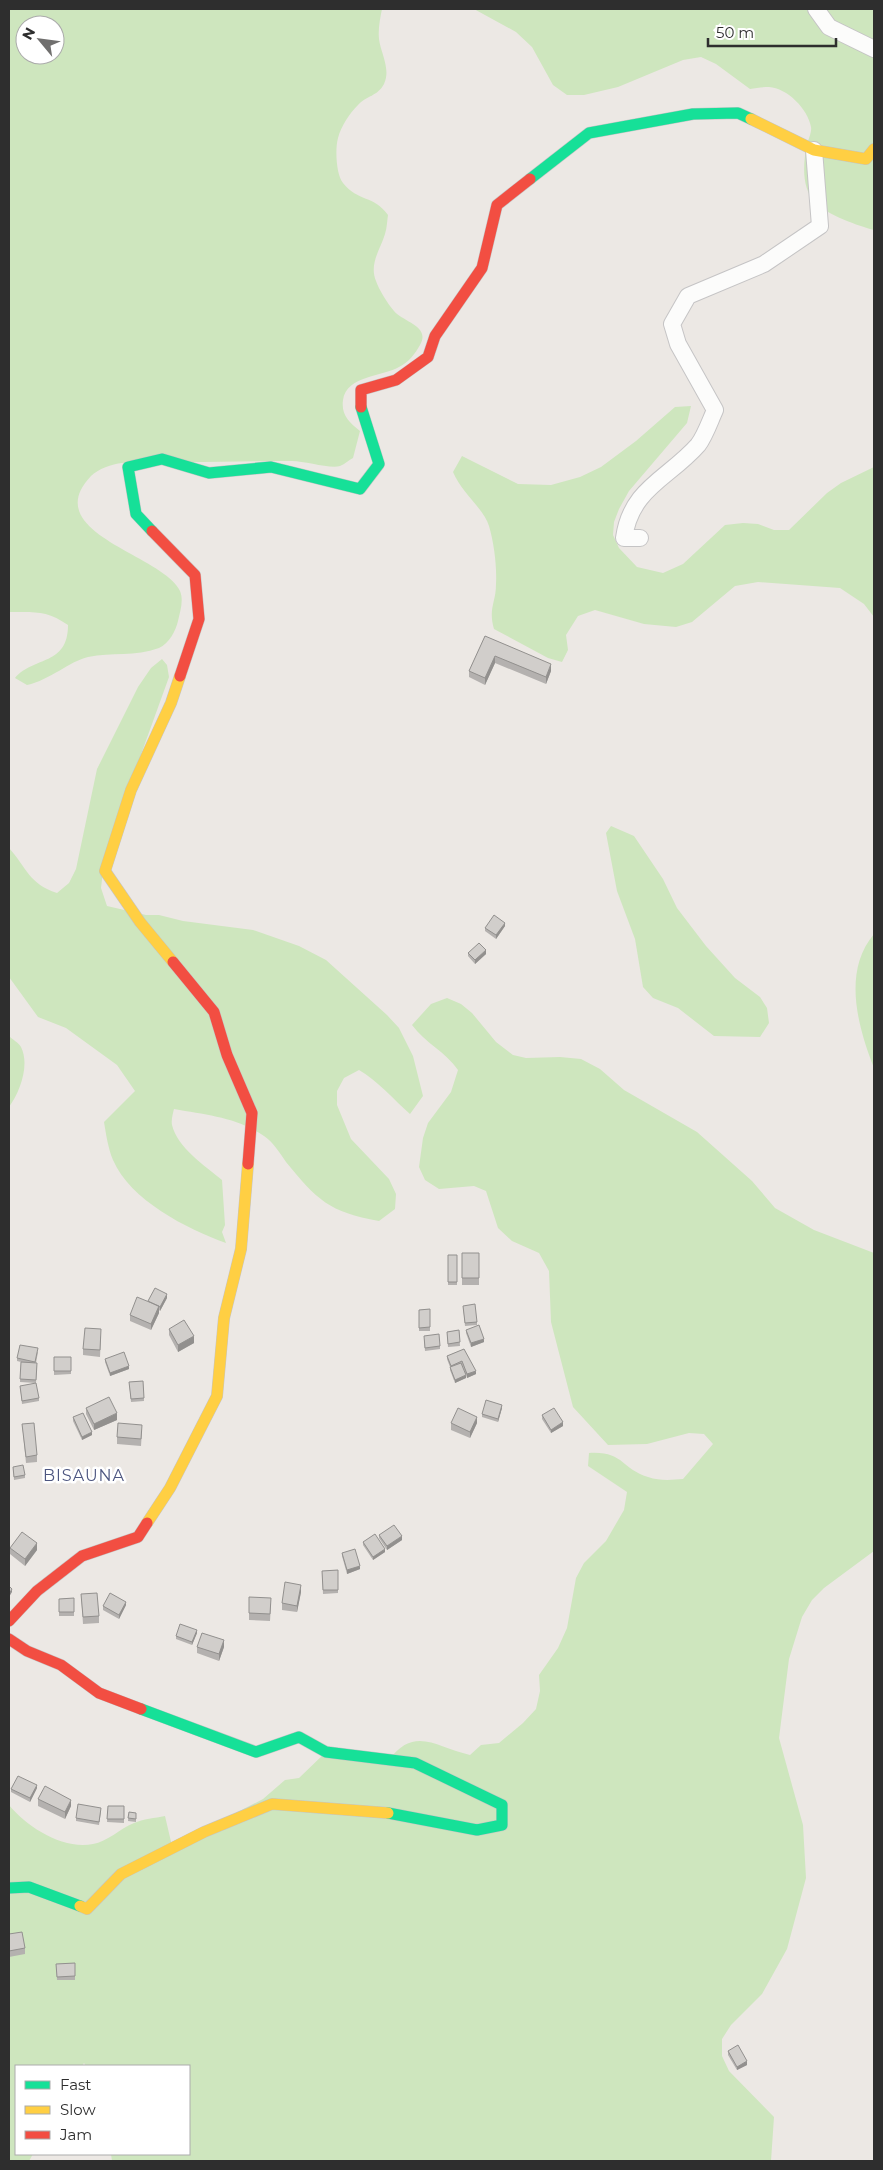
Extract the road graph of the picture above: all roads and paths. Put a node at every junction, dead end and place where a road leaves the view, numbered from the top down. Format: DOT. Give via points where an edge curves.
graph roads {
  1 [pos="816,9"];
  2 [pos="874,49"];
  3 [pos="874,149"];
  4 [pos="814,150"];
  5 [pos="640,538"];
  6 [pos="9,1621"];
  7 [pos="9,1639"];
  8 [pos="9,1888"];
  1 -- 2 [label="street" via="829,27"];
  3 -- 4 [label="street" via="866,159"];
  4 -- 5 [label="street" via="820,226 764,264 688,296 672,324 678,344 715,410 699,444 642,494 626,524 624,538"];
  4 -- 6 [label="street" via="738,113 693,114 589,133 497,205 482,268 435,336 428,357 396,380 361,390 360,404 379,464 360,488 271,467 209,473 162,459 128,467 136,514 195,576 199,619 171,703 131,790 105,871 140,922 214,1012 227,1055 252,1113 241,1249 224,1318 217,1396 170,1488 138,1537 82,1556 37,1591"];
  7 -- 8 [label="street" via="60,1666 99,1694 256,1752 299,1737 326,1752 415,1763 502,1805 502,1825 477,1830 376,1810 272,1804 204,1832 121,1874 87,1909 29,1887"];
}
